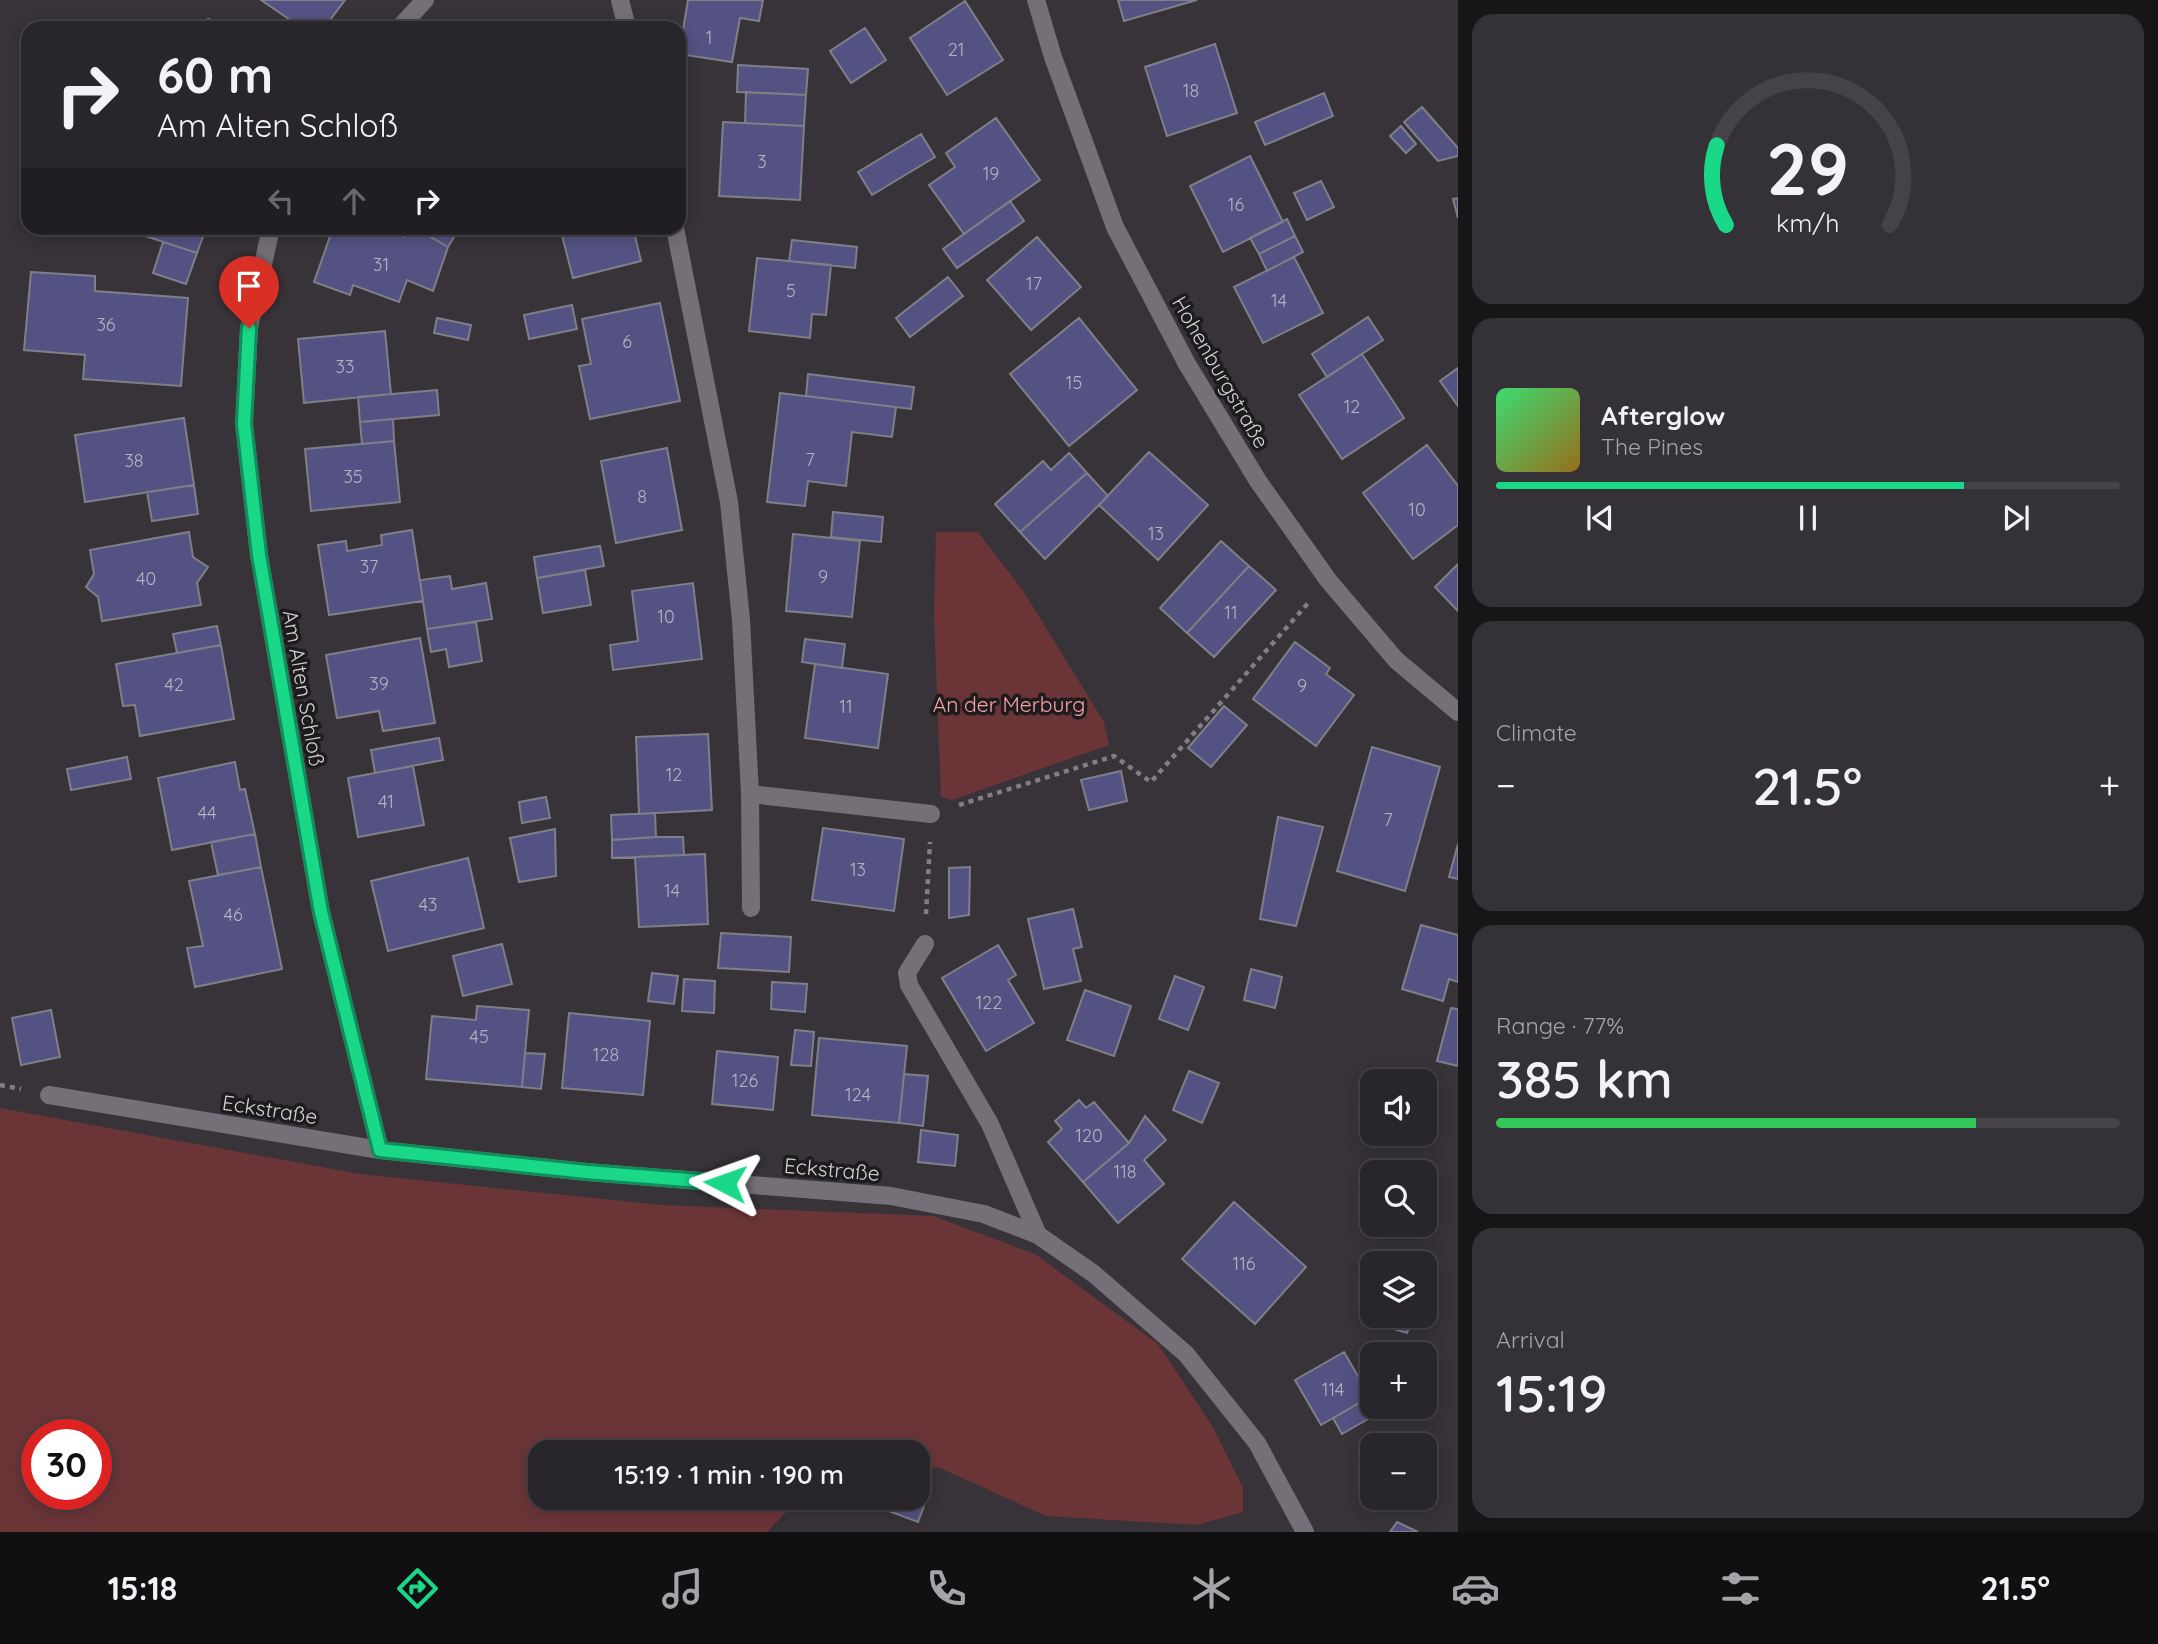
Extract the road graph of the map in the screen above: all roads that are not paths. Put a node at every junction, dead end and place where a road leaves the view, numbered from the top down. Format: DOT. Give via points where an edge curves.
graph roads {
  1 [pos="425,0"];
  2 [pos="620,0"];
  3 [pos="1036,0"];
  4 [pos="406,21"];
  5 [pos="625,21"];
  6 [pos="269,235"];
  7 [pos="676,235"];
  8 [pos="1458,712"];
  9 [pos="750,794"];
  10 [pos="931,814"];
  11 [pos="751,908"];
  12 [pos="925,944"];
  13 [pos="50,1095"];
  14 [pos="380,1150"];
  15 [pos="1038,1235"];
  16 [pos="1305,1532"];
  1 -- 4 [label="street"];
  2 -- 5 [label="street"];
  3 -- 8 [label="street, Hohenburgstraße" via="1115,227 1194,376 1258,481 1328,580 1396,660"];
  6 -- 14 [label="street, Am Alten Schloß" via="249,328 244,424 257,542 321,912"];
  7 -- 9 [label="street" via="729,502 741,620"];
  9 -- 10 [label="street"];
  9 -- 11 [label="street"];
  12 -- 15 [label="street" via="907,973 909,985 990,1124"];
  13 -- 14 [label="street, Eckstraße"];
  14 -- 15 [label="street, Eckstraße" via="891,1196 984,1214"];
  15 -- 16 [label="street, Eckstraße" via="1094,1274 1186,1354 1256,1443"];
}
